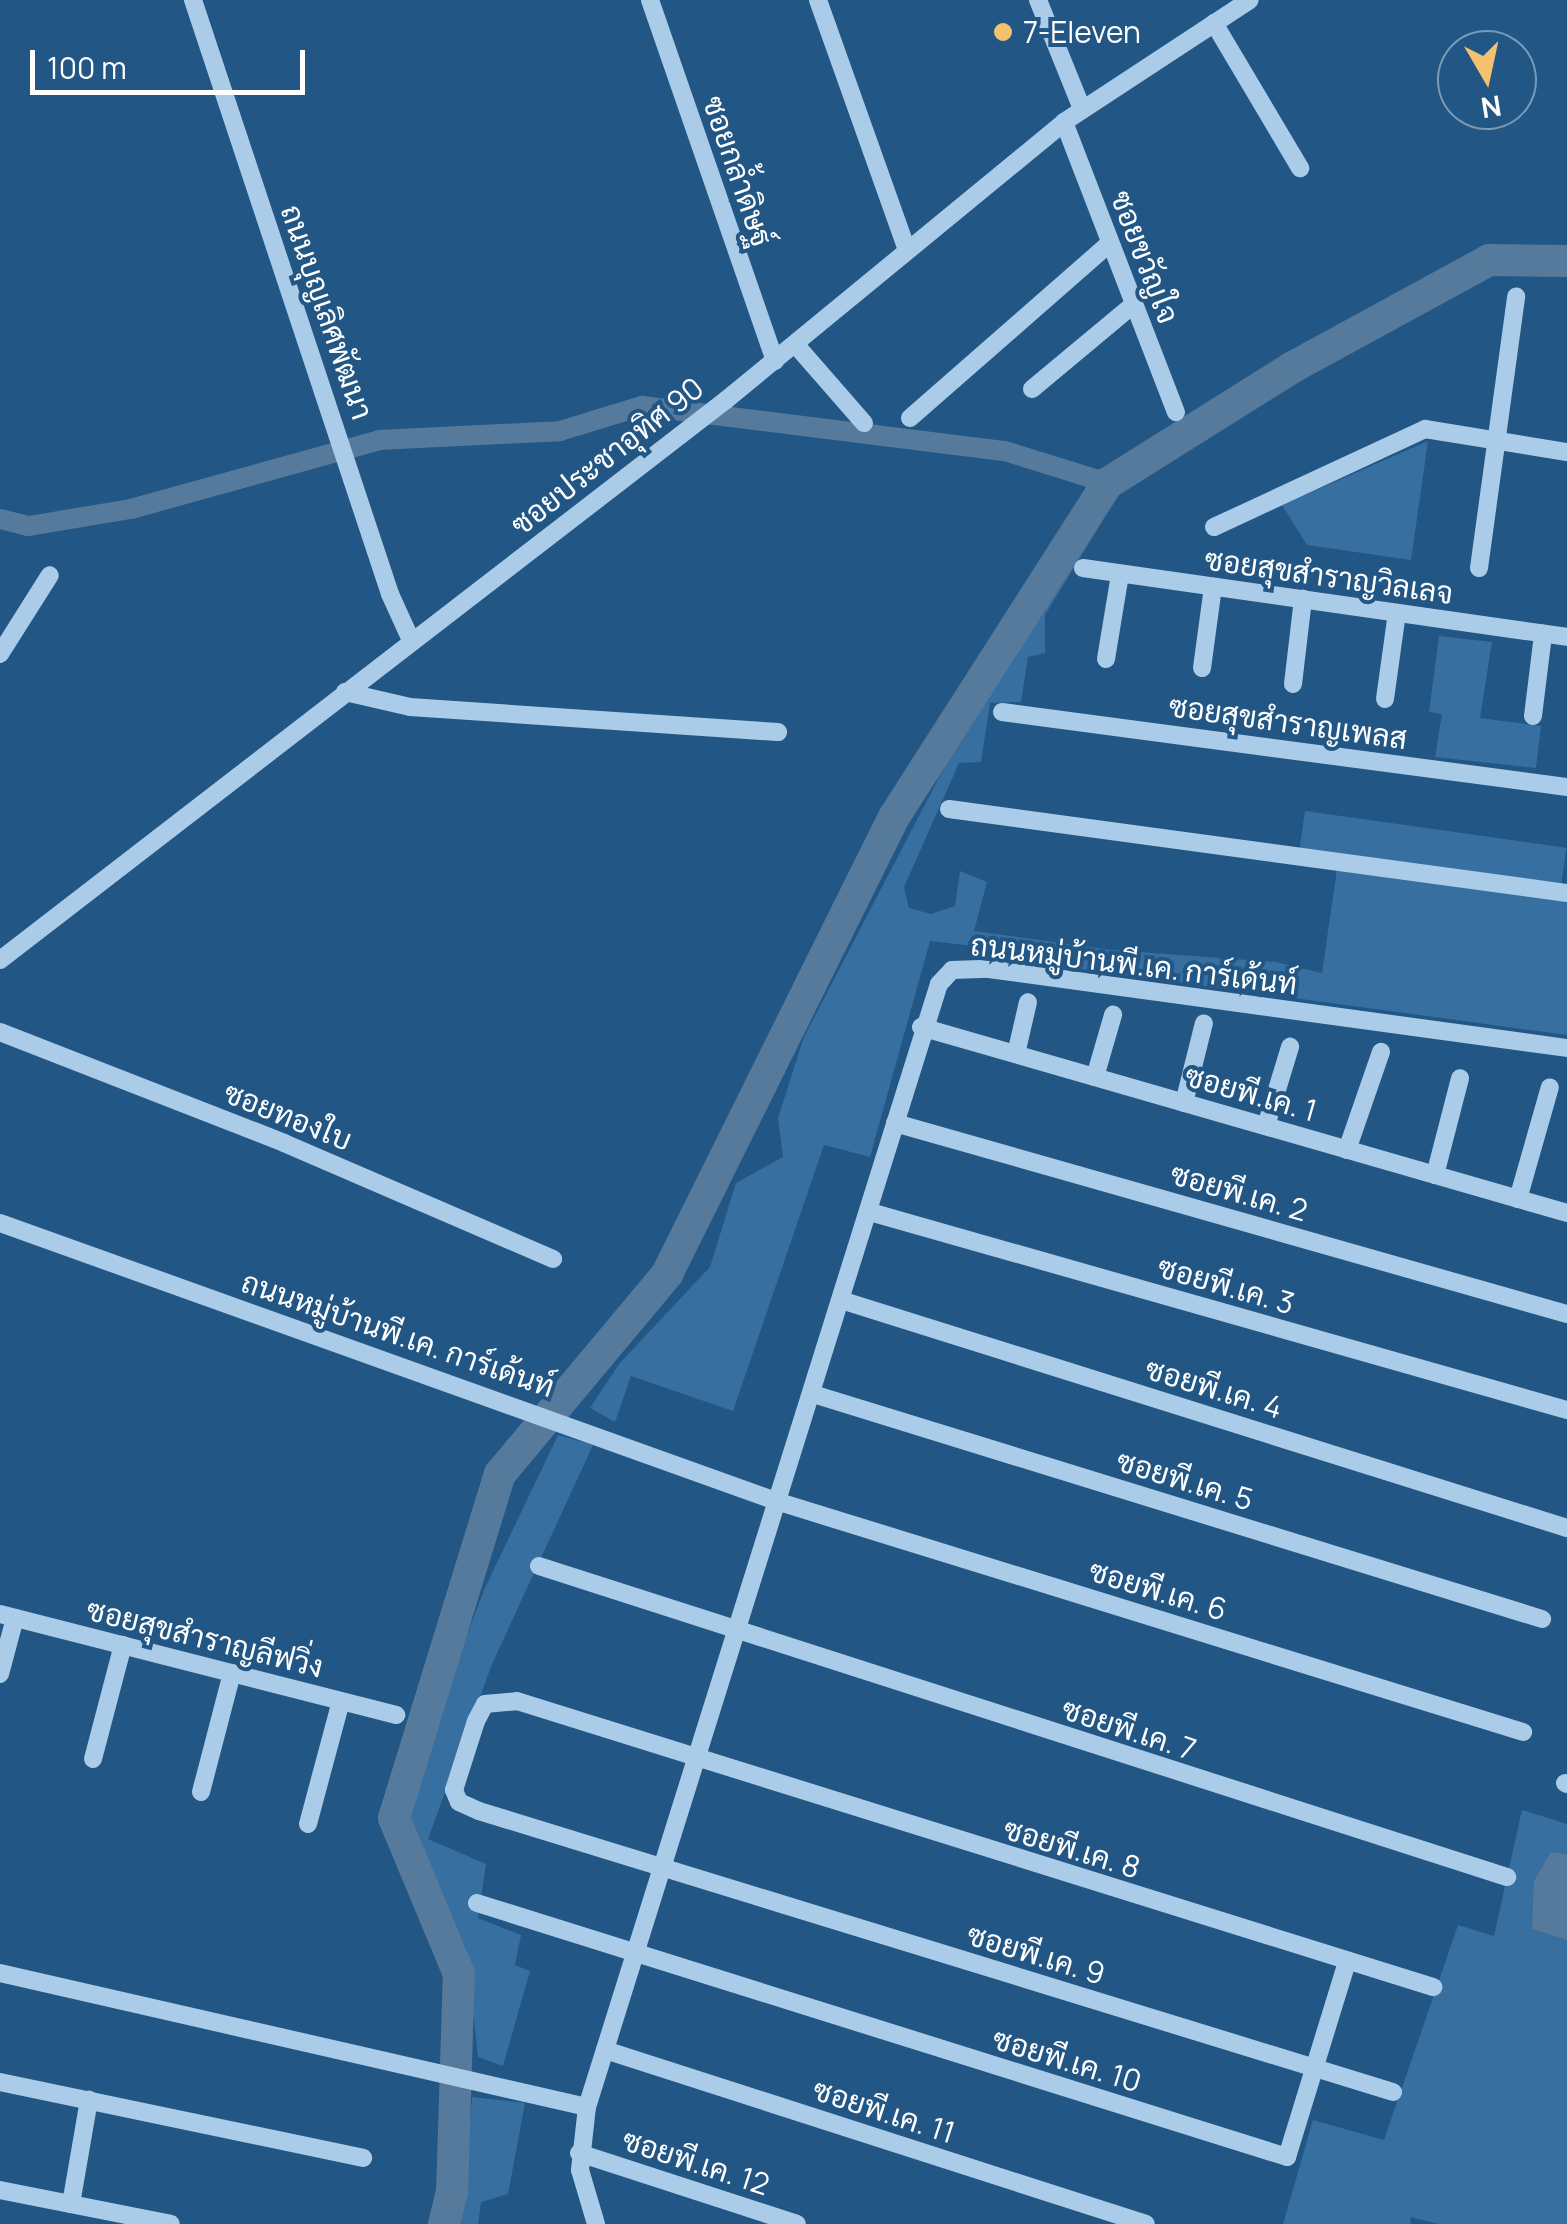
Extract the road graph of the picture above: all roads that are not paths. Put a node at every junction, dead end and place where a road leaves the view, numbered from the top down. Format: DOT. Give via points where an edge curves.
graph roads {
  1 [pos="193,0"];
  2 [pos="650,0"];
  3 [pos="818,0"];
  4 [pos="1038,0"];
  5 [pos="1250,0"];
  6 [pos="1214,23"];
  7 [pos="1082,109"];
  8 [pos="1064,122"];
  9 [pos="1300,168"];
  10 [pos="1110,244"];
  11 [pos="907,250"];
  12 [pos="1516,297"];
  13 [pos="1134,304"];
  14 [pos="795,344"];
  15 [pos="775,361"];
  16 [pos="1032,389"];
  17 [pos="1176,412"];
  18 [pos="910,418"];
  19 [pos="864,423"];
  20 [pos="1499,438"];
  21 [pos="1567,452"];
  22 [pos="1214,526"];
  23 [pos="1084,568"];
  24 [pos="1479,568"];
  25 [pos="1120,574"];
  26 [pos="50,575"];
  27 [pos="1213,587"];
  28 [pos="1303,600"];
  29 [pos="1397,613"];
  30 [pos="1543,634"];
  31 [pos="1567,637"];
  32 [pos="411,640"];
  33 [pos="0,654"];
  34 [pos="1106,659"];
  35 [pos="1202,668"];
  36 [pos="1293,684"];
  37 [pos="345,692"];
  38 [pos="1385,698"];
  39 [pos="1002,712"];
  40 [pos="1533,716"];
  41 [pos="778,732"];
  42 [pos="1567,787"];
  43 [pos="950,810"];
  44 [pos="1567,893"];
  45 [pos="0,960"];
  46 [pos="1028,1002"];
  47 [pos="1113,1015"];
  48 [pos="1204,1023"];
  49 [pos="920,1027"];
  50 [pos="0,1032"];
  51 [pos="1290,1047"];
  52 [pos="1567,1048"];
  53 [pos="1381,1052"];
  54 [pos="1016,1054"];
  55 [pos="1095,1077"];
  56 [pos="1460,1078"];
  57 [pos="1550,1087"];
  58 [pos="1184,1102"];
  59 [pos="896,1123"];
  60 [pos="1266,1126"];
  61 [pos="1348,1150"];
  62 [pos="1435,1175"];
  63 [pos="1518,1199"];
  64 [pos="870,1212"];
  65 [pos="1567,1213"];
  66 [pos="0,1223"];
  67 [pos="553,1259"];
  68 [pos="844,1302"];
  69 [pos="1567,1314"];
  70 [pos="813,1394"];
  71 [pos="1567,1410"];
  72 [pos="776,1500"];
  73 [pos="1567,1528"];
  74 [pos="539,1566"];
  75 [pos="8,1616"];
  76 [pos="1542,1620"];
  77 [pos="735,1633"];
  78 [pos="123,1645"];
  79 [pos="232,1673"];
  80 [pos="0,1674"];
  81 [pos="341,1701"];
  82 [pos="396,1715"];
  83 [pos="1523,1732"];
  84 [pos="93,1759"];
  85 [pos="696,1760"];
  86 [pos="201,1792"];
  87 [pos="308,1824"];
  88 [pos="662,1867"];
  89 [pos="1507,1877"];
  90 [pos="477,1903"];
  91 [pos="635,1955"];
  92 [pos="1348,1962"];
  93 [pos="0,1973"];
  94 [pos="1434,1987"];
  95 [pos="605,2050"];
  96 [pos="1312,2068"];
  97 [pos="0,2082"];
  98 [pos="1393,2092"];
  99 [pos="90,2100"];
  100 [pos="587,2107"];
  101 [pos="579,2153"];
  102 [pos="364,2158"];
  103 [pos="0,2190"];
  104 [pos="71,2204"];
  105 [pos="171,2224"];
  106 [pos="596,2224"];
  107 [pos="796,2224"];
  108 [pos="1146,2224"];
  1 -- 32 [label="street, ถนนบุญเลิศพัฒนา"];
  2 -- 15 [label="street, ซอยกล้ำดิษฐ์"];
  3 -- 11 [label="street"];
  4 -- 7 [label="street"];
  5 -- 6 [label="street, ซอยประชาอุทิศ 90"];
  6 -- 7 [label="street, ซอยประชาอุทิศ 90"];
  6 -- 9 [label="street"];
  7 -- 8 [label="street, ซอยประชาอุทิศ 90"];
  8 -- 10 [label="street, ซอยขวัญใจ"];
  8 -- 11 [label="street, ซอยประชาอุทิศ 90"];
  10 -- 13 [label="street, ซอยขวัญใจ"];
  10 -- 18 [label="street"];
  11 -- 14 [label="street, ซอยประชาอุทิศ 90"];
  12 -- 20 [label="street"];
  13 -- 16 [label="street"];
  13 -- 17 [label="street, ซอยขวัญใจ"];
  14 -- 15 [label="street, ซอยประชาอุทิศ 90"];
  14 -- 19 [label="street"];
  15 -- 32 [label="street, ซอยประชาอุทิศ 90"];
  20 -- 21 [label="street"];
  20 -- 22 [label="street" via="1424,430"];
  20 -- 24 [label="street"];
  23 -- 25 [label="street, ซอยสุขสำราญวิลเลจ"];
  25 -- 27 [label="street, ซอยสุขสำราญวิลเลจ"];
  25 -- 34 [label="street"];
  26 -- 33 [label="street"];
  27 -- 28 [label="street, ซอยสุขสำราญวิลเลจ"];
  27 -- 35 [label="street"];
  28 -- 29 [label="street, ซอยสุขสำราญวิลเลจ"];
  28 -- 36 [label="street"];
  29 -- 30 [label="street, ซอยสุขสำราญวิลเลจ"];
  29 -- 38 [label="street"];
  30 -- 31 [label="street, ซอยสุขสำราญวิลเลจ"];
  30 -- 40 [label="street"];
  32 -- 37 [label="street, ซอยประชาอุทิศ 90"];
  37 -- 41 [label="street" via="410,707"];
  37 -- 45 [label="street, ซอยประชาอุทิศ 90"];
  39 -- 42 [label="street, ซอยสุขสำราญเพลส"];
  43 -- 44 [label="street"];
  46 -- 54 [label="street"];
  47 -- 55 [label="street"];
  48 -- 58 [label="street"];
  49 -- 52 [label="street, ถนนหมู่บ้านพี.เค. การ์เด้นท์" via="939,984 952,970 968,968"];
  49 -- 54 [label="street, ซอยพี.เค. 1"];
  49 -- 59 [label="street, ถนนหมู่บ้านพี.เค. การ์เด้นท์"];
  50 -- 67 [label="street, ซอยทองใบ" via="284,1143"];
  51 -- 60 [label="street"];
  53 -- 61 [label="street"];
  54 -- 55 [label="street, ซอยพี.เค. 1"];
  55 -- 58 [label="street, ซอยพี.เค. 1"];
  56 -- 62 [label="street"];
  57 -- 63 [label="street"];
  58 -- 60 [label="street, ซอยพี.เค. 1"];
  59 -- 64 [label="street, ถนนหมู่บ้านพี.เค. การ์เด้นท์"];
  59 -- 69 [label="street, ซอยพี.เค. 2"];
  60 -- 61 [label="street, ซอยพี.เค. 1"];
  61 -- 62 [label="street, ซอยพี.เค. 1"];
  62 -- 63 [label="street, ซอยพี.เค. 1"];
  63 -- 65 [label="street, ซอยพี.เค. 1"];
  64 -- 68 [label="street, ถนนหมู่บ้านพี.เค. การ์เด้นท์"];
  64 -- 71 [label="street, ซอยพี.เค. 3"];
  66 -- 72 [label="street, ถนนหมู่บ้านพี.เค. การ์เด้นท์"];
  68 -- 70 [label="street, ถนนหมู่บ้านพี.เค. การ์เด้นท์"];
  68 -- 73 [label="street, ซอยพี.เค. 4"];
  70 -- 72 [label="street, ถนนหมู่บ้านพี.เค. การ์เด้นท์"];
  70 -- 76 [label="street, ซอยพี.เค. 5"];
  72 -- 77 [label="street, ถนนหมู่บ้านพี.เค. การ์เด้นท์"];
  72 -- 83 [label="street, ซอยพี.เค. 6"];
  74 -- 77 [label="street, ซอยพี.เค. 7"];
  75 -- 78 [label="street, ซอยสุขสำราญลีฟวิ่ง"];
  75 -- 80 [label="street"];
  77 -- 85 [label="street, ถนนหมู่บ้านพี.เค. การ์เด้นท์"];
  77 -- 89 [label="street, ซอยพี.เค. 7"];
  78 -- 79 [label="street, ซอยสุขสำราญลีฟวิ่ง"];
  78 -- 84 [label="street"];
  79 -- 81 [label="street, ซอยสุขสำราญลีฟวิ่ง"];
  79 -- 86 [label="street"];
  81 -- 82 [label="street, ซอยสุขสำราญลีฟวิ่ง"];
  81 -- 87 [label="street"];
  85 -- 88 [label="street, ถนนหมู่บ้านพี.เค. การ์เด้นท์"];
  85 -- 88 [label="street, ซอยพี.เค. 8" via="500,1701 485,1704 458,1771 459,1802"];
  85 -- 92 [label="street, ซอยพี.เค. 8"];
  88 -- 91 [label="street, ถนนหมู่บ้านพี.เค. การ์เด้นท์"];
  88 -- 96 [label="street, ซอยพี.เค. 9"];
  90 -- 91 [label="street"];
  91 -- 95 [label="street, ถนนหมู่บ้านพี.เค. การ์เด้นท์"];
  91 -- 96 [label="street, ซอยพี.เค. 10" via="1287,2157"];
  92 -- 94 [label="street, ซอยพี.เค. 8"];
  92 -- 96 [label="street, ซอยพี.เค. 10"];
  93 -- 100 [label="street"];
  95 -- 100 [label="street, ถนนหมู่บ้านพี.เค. การ์เด้นท์"];
  95 -- 108 [label="street, ซอยพี.เค. 11"];
  96 -- 98 [label="street, ซอยพี.เค. 9"];
  97 -- 99 [label="street"];
  99 -- 102 [label="street"];
  99 -- 104 [label="street"];
  100 -- 101 [label="street, ถนนหมู่บ้านพี.เค. การ์เด้นท์"];
  101 -- 106 [label="street, ถนนหมู่บ้านพี.เค. การ์เด้นท์"];
  101 -- 107 [label="street, ซอยพี.เค. 12"];
  103 -- 104 [label="street"];
  104 -- 105 [label="street"];
}
